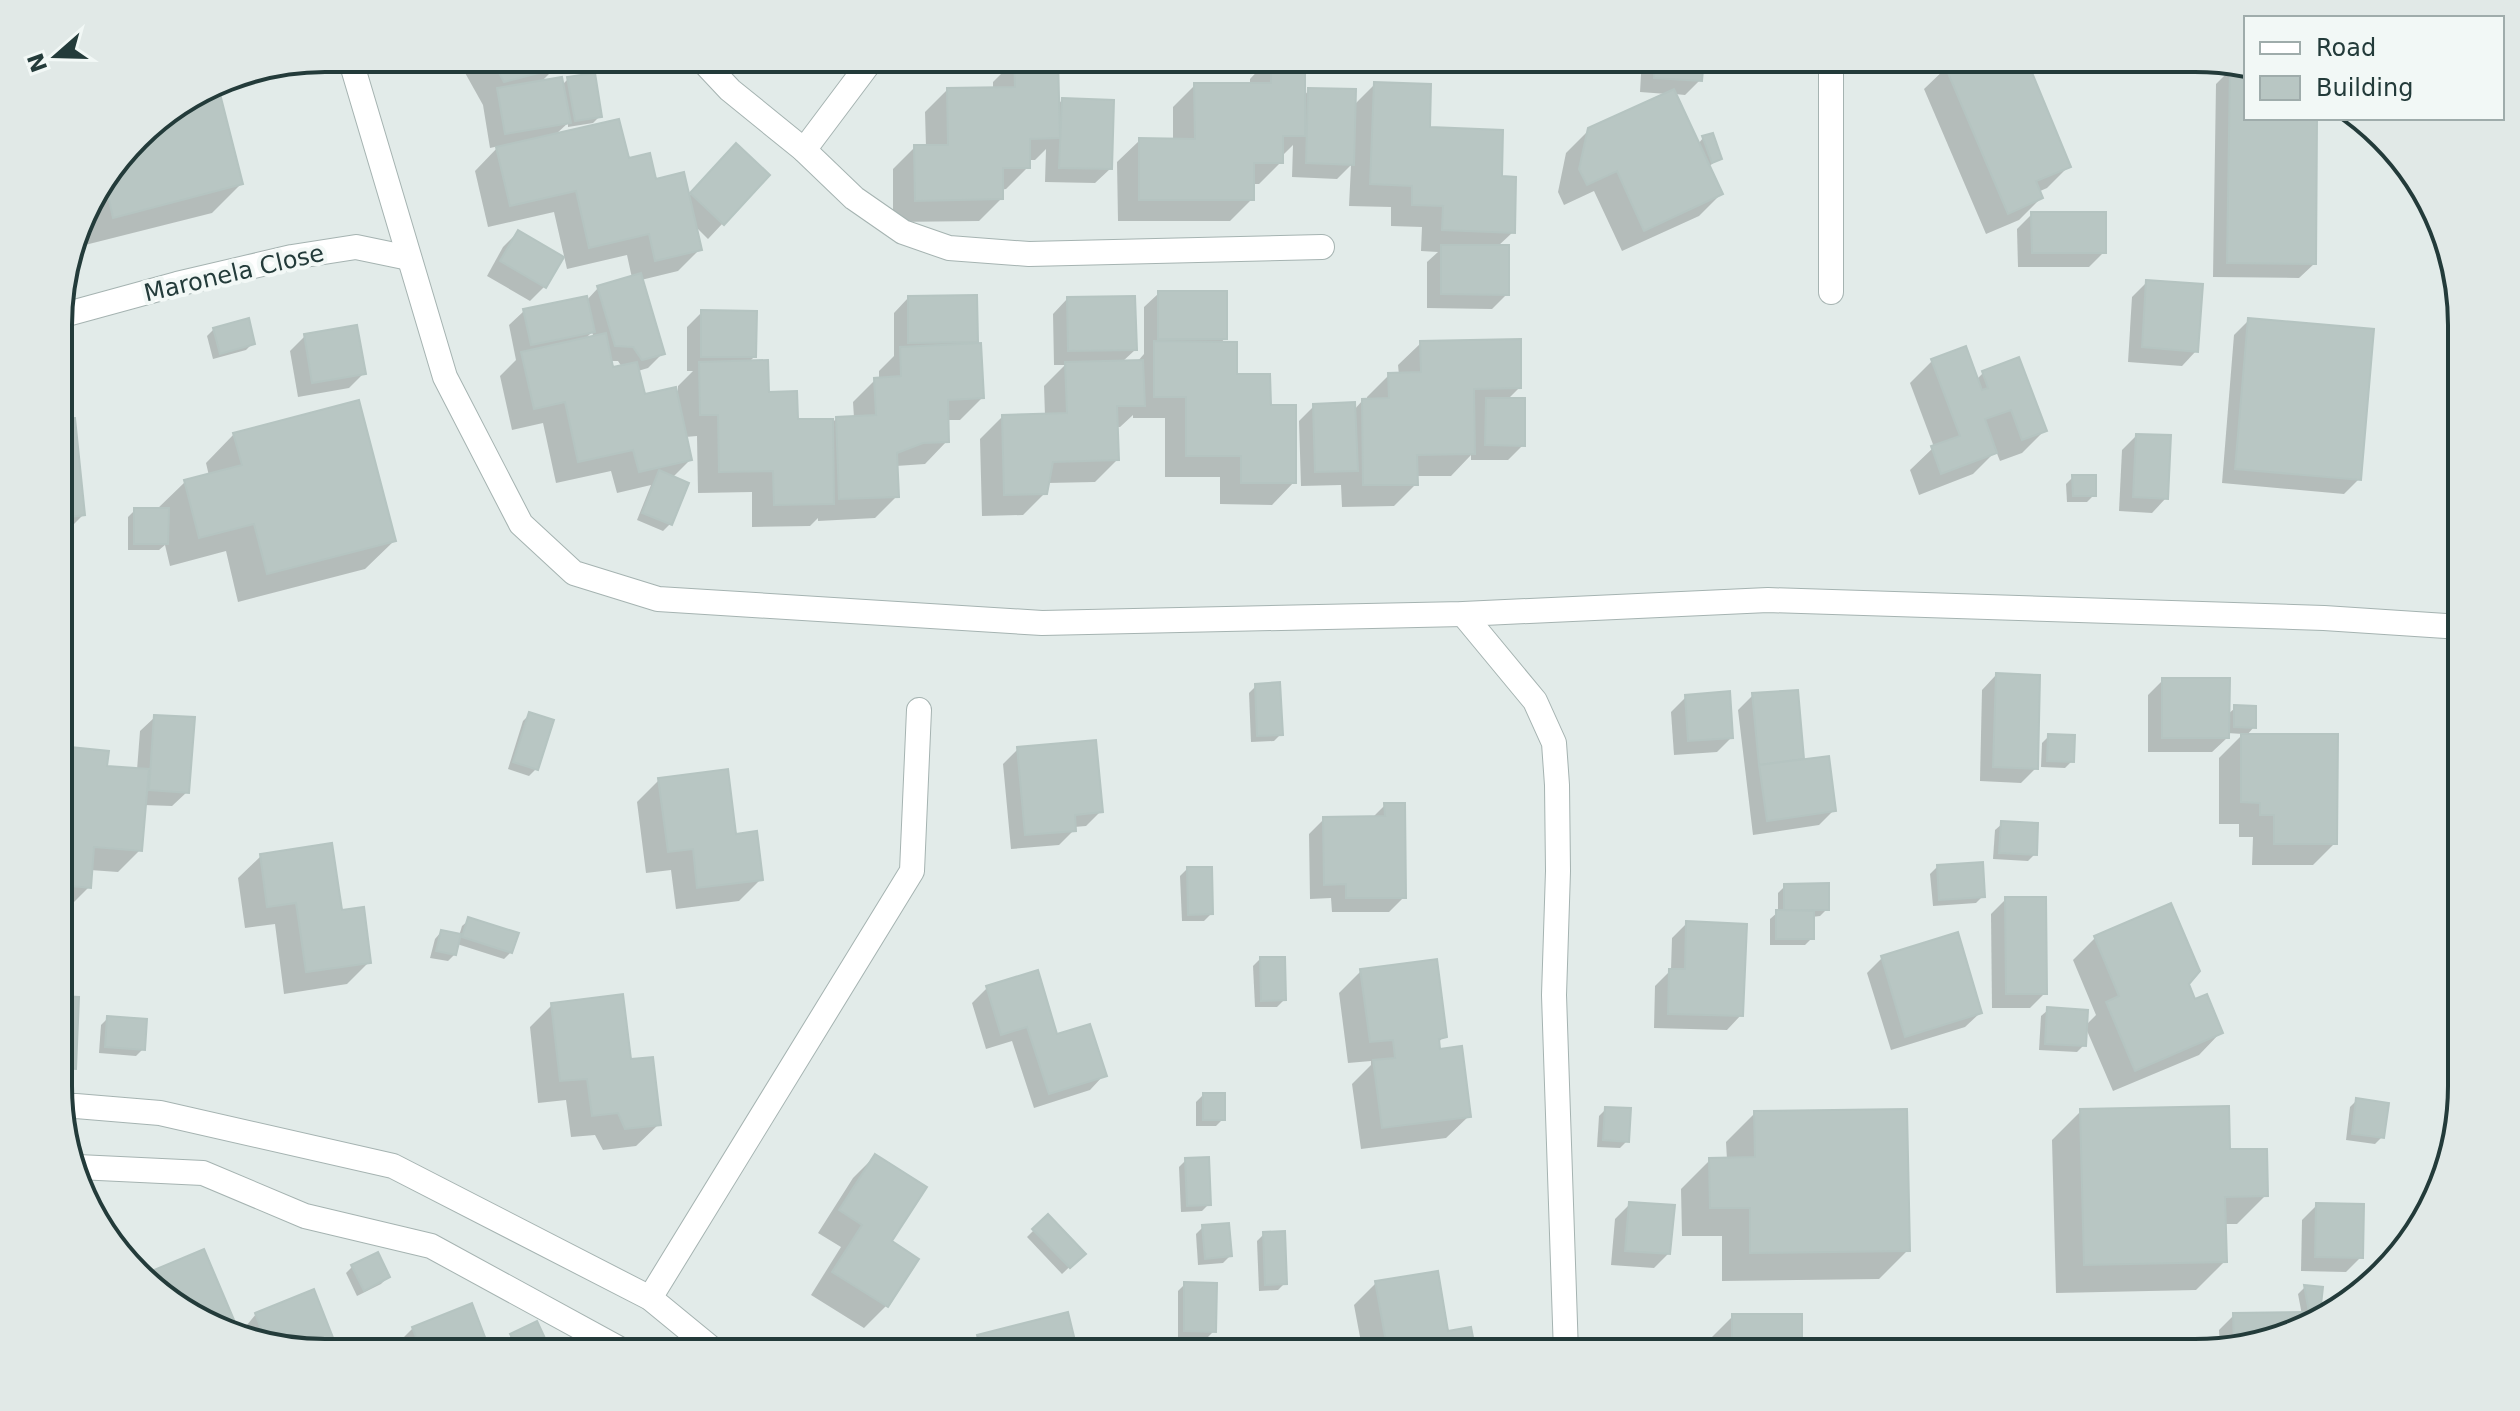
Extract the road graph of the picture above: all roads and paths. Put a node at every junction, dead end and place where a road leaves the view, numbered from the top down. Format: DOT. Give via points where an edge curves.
graph roads {
  1 [pos="354,72"];
  2 [pos="713,72"];
  3 [pos="862,72"];
  4 [pos="1831,72"];
  5 [pos="804,150"];
  6 [pos="1322,247"];
  7 [pos="409,258"];
  8 [pos="1831,292"];
  9 [pos="73,313"];
  10 [pos="1463,614"];
  11 [pos="2447,626"];
  12 [pos="919,710"];
  13 [pos="73,1106"];
  14 [pos="86,1167"];
  15 [pos="650,1298"];
  16 [pos="1566,1338"];
  17 [pos="601,1339"];
  18 [pos="700,1339"];
  1 -- 7 [label="street"];
  2 -- 5 [label="street"];
  3 -- 5 [label="street"];
  4 -- 8 [label="street"];
  5 -- 6 [label="street" via="866,207 903,232 949,248 1029,254"];
  7 -- 9 [label="street, Maronela Close" via="356,247 292,257"];
  7 -- 10 [label="street" via="445,377 521,524 574,573 658,599 1042,623"];
  10 -- 11 [label="street" via="1768,600"];
  10 -- 16 [label="street" via="1535,701 1554,743 1554,995"];
  12 -- 15 [label="street" via="912,871"];
  13 -- 15 [label="street" via="160,1113 393,1166"];
  14 -- 17 [label="street" via="203,1173 305,1216 431,1246"];
  15 -- 18 [label="street"];
}
